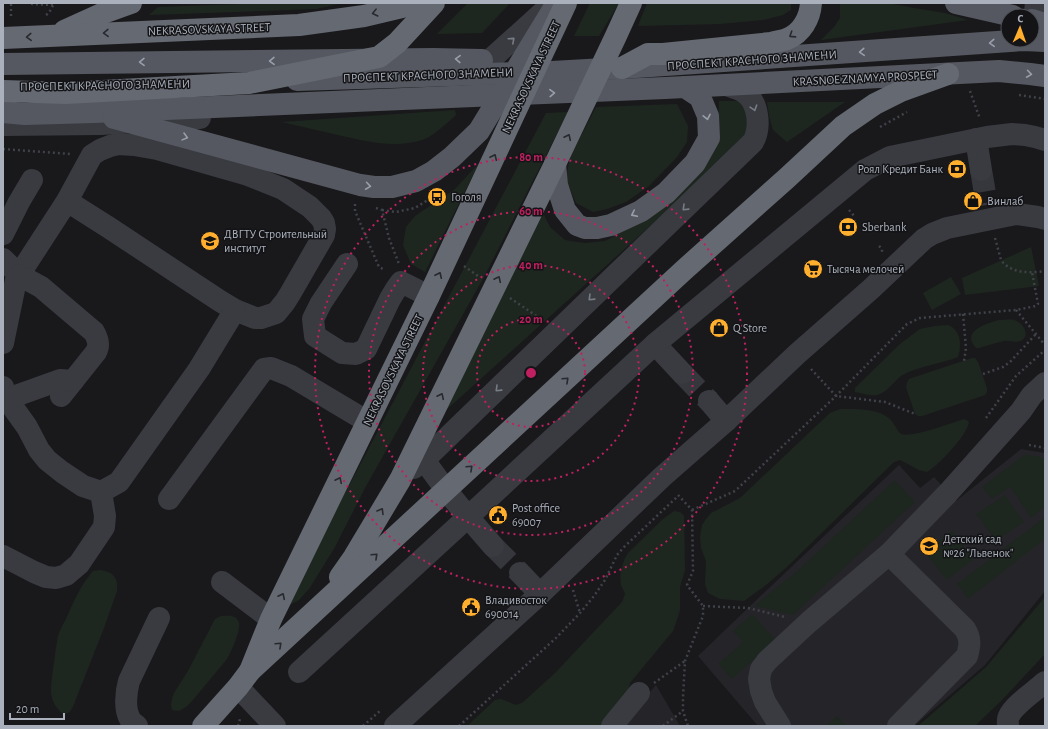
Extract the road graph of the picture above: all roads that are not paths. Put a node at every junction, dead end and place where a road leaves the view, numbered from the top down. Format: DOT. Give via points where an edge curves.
graph roads {
  1 [pos="131,3"];
  2 [pos="412,3"];
  3 [pos="434,3"];
  4 [pos="553,3"];
  5 [pos="556,3"];
  6 [pos="566,3"];
  7 [pos="631,3"];
  8 [pos="811,3"];
  9 [pos="956,3"];
  10 [pos="1000,13"];
  11 [pos="55,35"];
  12 [pos="3,38"];
  13 [pos="1045,41"];
  14 [pos="663,60"];
  15 [pos="3,64"];
  16 [pos="622,68"];
  17 [pos="552,72"];
  18 [pos="948,74"];
  19 [pos="1045,76"];
  20 [pos="726,85"];
  21 [pos="3,86"];
  22 [pos="675,88"];
  23 [pos="3,91"];
  24 [pos="3,112"];
  25 [pos="94,112"];
  26 [pos="3,125"];
  27 [pos="982,138"];
  28 [pos="1045,140"];
  29 [pos="555,164"];
  30 [pos="981,170"];
  31 [pos="32,180"];
  32 [pos="67,201"];
  33 [pos="1045,220"];
  34 [pos="3,234"];
  35 [pos="3,259"];
  36 [pos="347,264"];
  37 [pos="19,275"];
  38 [pos="429,296"];
  39 [pos="235,310"];
  40 [pos="3,343"];
  41 [pos="655,344"];
  42 [pos="682,373"];
  43 [pos="5,393"];
  44 [pos="1041,393"];
  45 [pos="709,401"];
  46 [pos="726,421"];
  47 [pos="368,422"];
  48 [pos="424,460"];
  49 [pos="400,480"];
  50 [pos="446,490"];
  51 [pos="100,492"];
  52 [pos="169,499"];
  53 [pos="468,517"];
  54 [pos="493,546"];
  55 [pos="889,554"];
  56 [pos="3,556"];
  57 [pos="520,573"];
  58 [pos="222,582"];
  59 [pos="540,594"];
  60 [pos="313,613"];
  61 [pos="159,618"];
  62 [pos="270,619"];
  63 [pos="299,672"];
  64 [pos="244,679"];
  65 [pos="1044,690"];
  66 [pos="639,693"];
  67 [pos="137,726"];
  68 [pos="203,726"];
  69 [pos="275,726"];
  70 [pos="395,726"];
  71 [pos="612,726"];
  72 [pos="780,726"];
  73 [pos="898,726"];
  74 [pos="1008,726"];
  1 -- 11 [label="highway"];
  2 -- 11 [label="highway, NEKRASOVSKAYA STREET, one-way" via="364,16 298,25"];
  3 -- 23 [label="highway" via="397,43 379,56 249,83 66,93"];
  26 -- 4 [label="lane, one-way" via="101,124 400,105 428,98 449,89 490,60"];
  25 -- 5 [label="main road, one-way" via="330,178 374,188 392,187 416,181 434,171 479,131"];
  38 -- 6 [label="highway, NEKRASOVSKAYA STREET, one-way"];
  29 -- 7 [label="highway, one-way"];
  8 -- 14 [label="highway, one-way" via="807,20 798,32 788,39"];
  9 -- 10 [label="main road"];
  11 -- 12 [label="highway, NEKRASOVSKAYA STREET, one-way"];
  13 -- 14 [label="main road, ПРОСПЕКТ КРАСНОГО ЗНАМЕНИ, one-way" via="1024,40"];
  14 -- 16 [label="highway" via="648,54"];
  17 -- 15 [label="main road, one-way" via="506,61 433,59"];
  16 -- 17 [label="main road, ПРОСПЕКТ КРАСНОГО ЗНАМЕНИ"];
  17 -- 21 [label="main road, ПРОСПЕКТ КРАСНОГО ЗНАМЕНИ" via="23,88"];
  18 -- 19 [label="main road, KRASNOE ZNAMYA PROSPECT, one-way" via="999,71"];
  18 -- 20 [label="main road, KRASNOE ZNAMYA PROSPECT"];
  50 -- 18 [label="highway, one-way" via="843,126 875,104 901,91"];
  20 -- 22 [label="main road, KRASNOE ZNAMYA PROSPECT"];
  20 -- 48 [label="lane, one-way" via="744,92 751,99 758,122 757,135 753,142"];
  25 -- 22 [label="main road, ПРОСПЕКТ КРАСНОГО ЗНАМЕНИ, one-way"];
  22 -- 29 [label="main road, one-way" via="700,97 708,116 709,138 695,163 666,193 640,211 611,225 597,228 577,225 565,210 557,185"];
  24 -- 25 [label="main road, ПРОСПЕКТ КРАСНОГО ЗНАМЕНИ"];
  27 -- 28 [label="lane" via="1012,134"];
  27 -- 30 [label="lane"];
  27 -- 41 [label="lane" via="890,157 865,170"];
  49 -- 29 [label="highway, one-way"];
  31 -- 34 [label="lane"];
  32 -- 37 [label="lane"];
  32 -- 39 [label="lane"];
  32 -- 39 [label="lane" via="92,155 118,144 134,144 157,149 248,175 283,189 321,218 324,223 324,235 276,313 255,318"];
  33 -- 46 [label="lane" via="988,212 924,239"];
  35 -- 37 [label="lane"];
  36 -- 38 [label="lane" via="313,319 315,336 342,353 356,354 366,349 390,299 402,282"];
  37 -- 40 [label="lane"];
  37 -- 43 [label="lane" via="41,287 91,328 97,337 98,348 67,389 60,380"];
  38 -- 47 [label="highway, NEKRASOVSKAYA STREET"];
  39 -- 51 [label="lane" via="199,369 119,482"];
  41 -- 42 [label="lane"];
  41 -- 53 [label="lane"];
  43 -- 51 [label="lane" via="39,450 48,460 83,486"];
  44 -- 55 [label="lane" via="1020,411"];
  45 -- 46 [label="lane"];
  46 -- 59 [label="lane"];
  47 -- 52 [label="lane" via="291,376 271,368 264,370"];
  62 -- 47 [label="highway, NEKRASOVSKAYA STREET, one-way"];
  48 -- 49 [label="lane"];
  48 -- 50 [label="lane"];
  60 -- 49 [label="highway, one-way" via="354,557"];
  50 -- 53 [label="lane"];
  60 -- 50 [label="highway, one-way"];
  51 -- 56 [label="lane" via="105,516 104,527 79,564 66,576 46,577"];
  53 -- 54 [label="lane"];
  53 -- 63 [label="lane"];
  55 -- 72 [label="lane" via="809,622 767,661 761,670 761,691"];
  55 -- 73 [label="lane" via="965,629 969,635 970,647 967,656"];
  57 -- 59 [label="lane"];
  58 -- 62 [label="lane"];
  59 -- 70 [label="lane"];
  64 -- 60 [label="highway, one-way"];
  61 -- 67 [label="lane" via="127,687 126,708 129,719"];
  62 -- 64 [label="highway, NEKRASOVSKAYA STREET"];
  64 -- 68 [label="highway, NEKRASOVSKAYA STREET"];
  64 -- 69 [label="lane"];
  65 -- 74 [label="lane" via="1033,691 1019,704 1008,717"];
  66 -- 71 [label="lane"];
}
